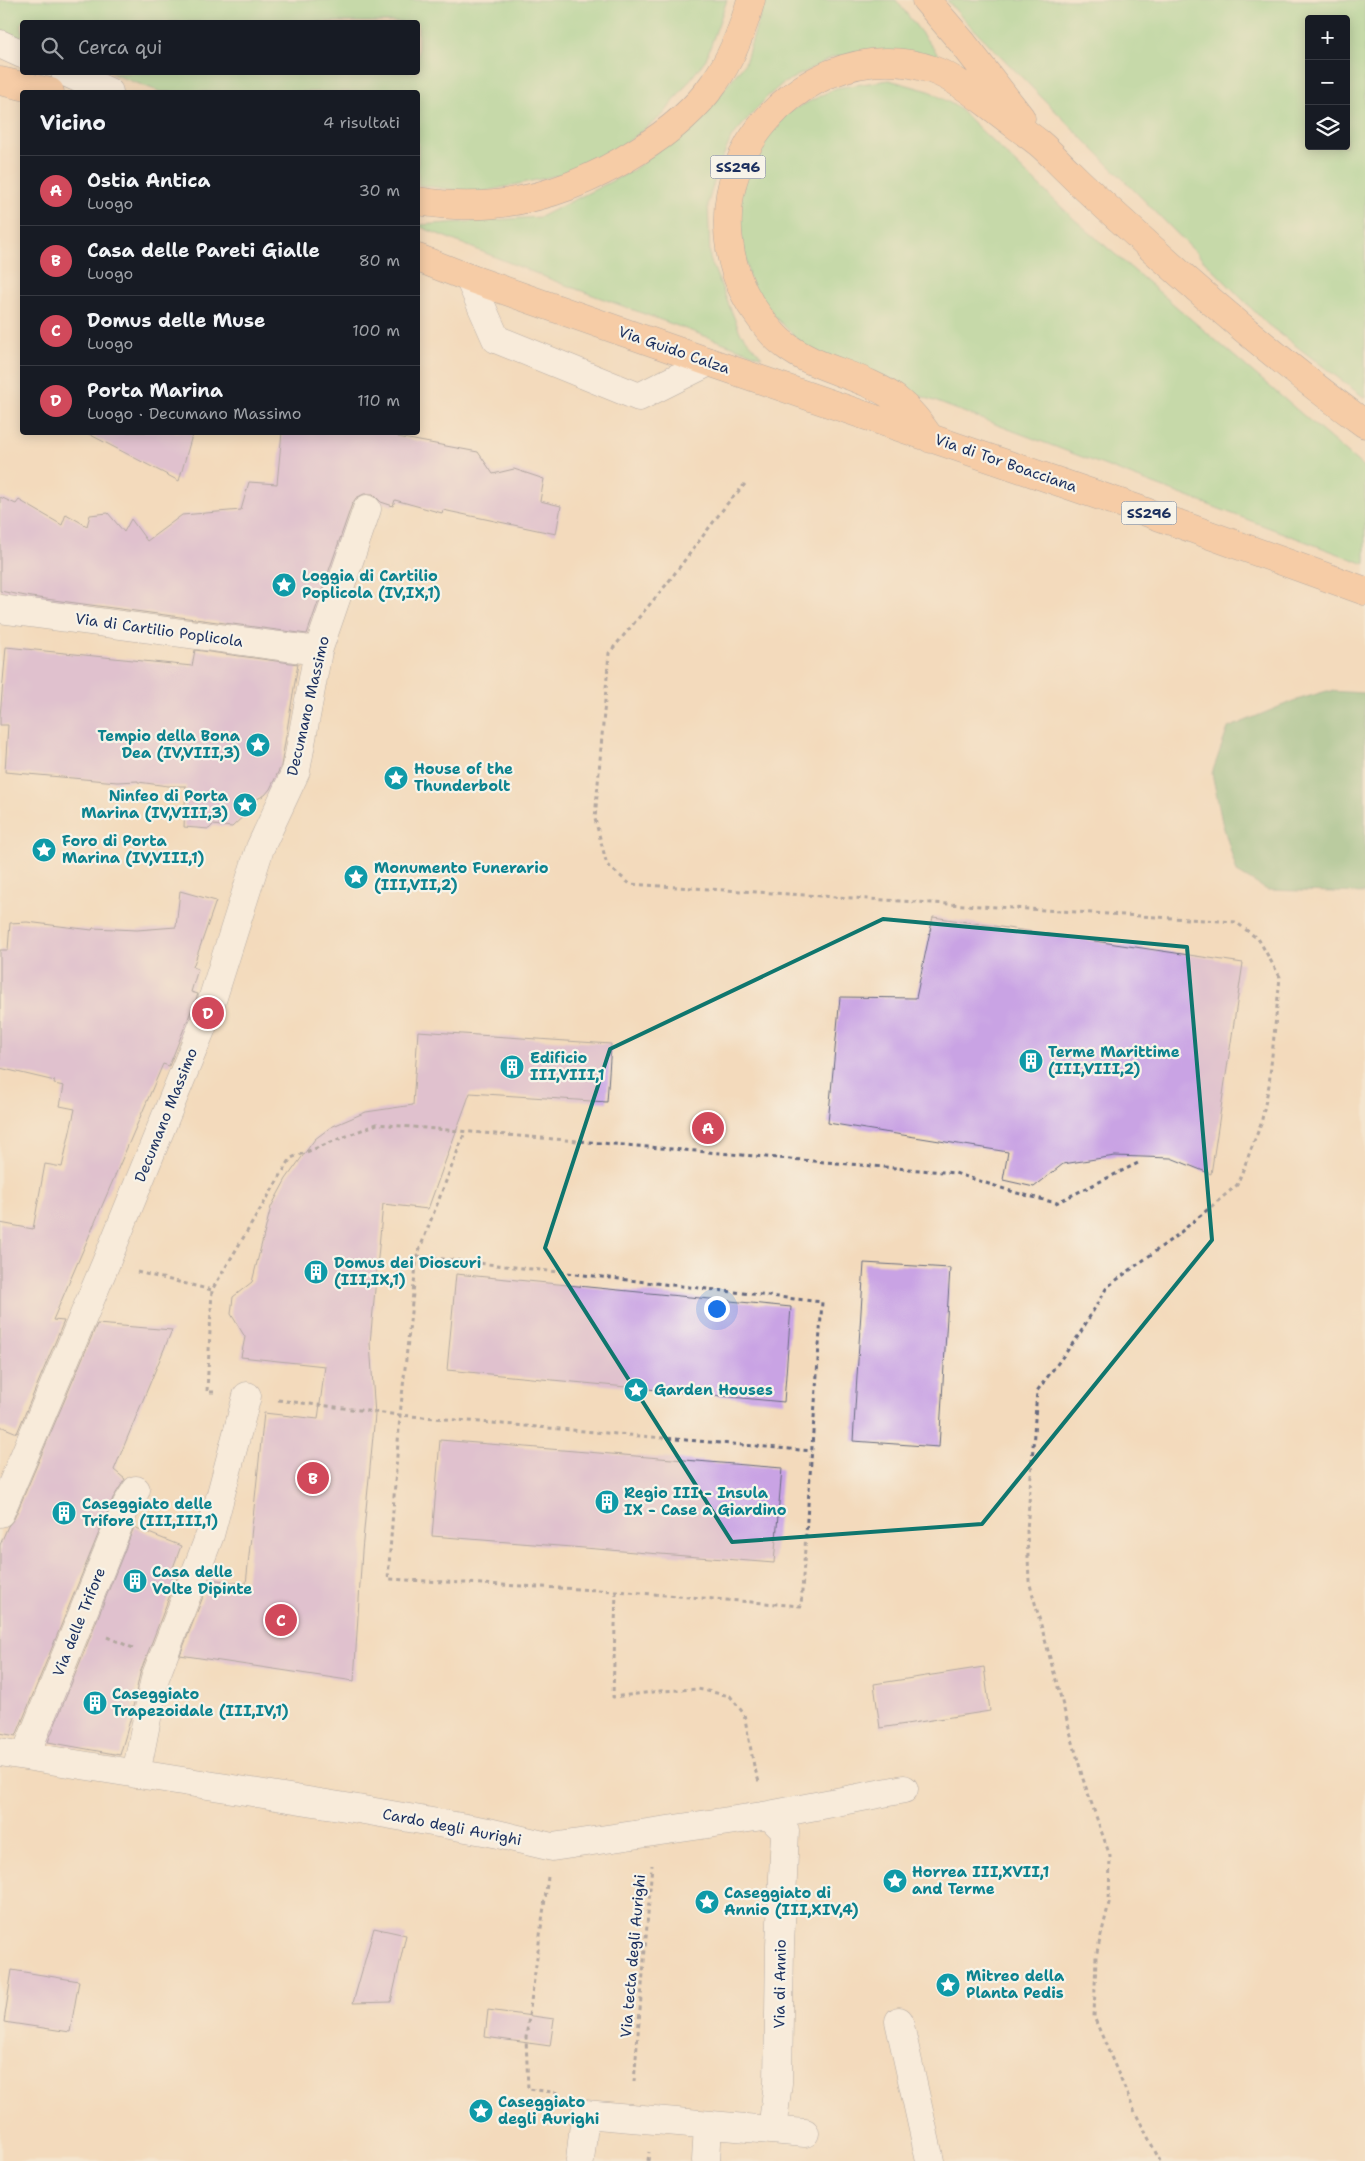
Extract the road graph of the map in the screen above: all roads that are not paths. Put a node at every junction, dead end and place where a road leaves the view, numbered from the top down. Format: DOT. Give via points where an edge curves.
graph roads {
  1 [pos="751,0"];
  2 [pos="926,0"];
  3 [pos="0,44"];
  4 [pos="20,53"];
  5 [pos="72,75"];
  6 [pos="0,81"];
  7 [pos="41,90"];
  8 [pos="105,90"];
  9 [pos="0,93"];
  10 [pos="20,101"];
  11 [pos="1041,145"];
  12 [pos="420,201"];
  13 [pos="420,259"];
  14 [pos="468,278"];
  15 [pos="709,362"];
  16 [pos="1365,424"];
  17 [pos="931,439"];
  18 [pos="367,509"];
  19 [pos="1365,591"];
  20 [pos="0,609"];
  21 [pos="318,651"];
  22 [pos="247,1396"];
  23 [pos="136,1490"];
  24 [pos="0,1513"];
  25 [pos="12,1754"];
  26 [pos="136,1774"];
  27 [pos="904,1789"];
  28 [pos="769,1815"];
  29 [pos="899,2021"];
  30 [pos="708,2126"];
  31 [pos="772,2130"];
  32 [pos="805,2133"];
  33 [pos="580,2161"];
  34 [pos="706,2161"];
  35 [pos="930,2161"];
  1 -- 12 [label="main road" via="738,39 715,83 685,116 628,158 574,185 514,202 476,206"];
  2 -- 11 [label="main road, SS296"];
  3 -- 4 [label="street"];
  5 -- 8 [label="street"];
  6 -- 7 [label="main road"];
  9 -- 10 [label="main road"];
  11 -- 16 [label="main road, Via di Tor Boacciana / SS296" via="1207,298"];
  11 -- 17 [label="main road, Via di Tor Boacciana / SS296" via="960,84 934,70 883,62 830,74 787,99 755,134 736,172 728,207 730,249 741,287 760,317 792,350 870,384 896,400 914,415"];
  13 -- 14 [label="main road, Via Guido Calza / SS296"];
  14 -- 15 [label="main road, Via Guido Calza / SS296"];
  14 -- 15 [label="street" via="496,339 639,397"];
  15 -- 17 [label="main road, Via Guido Calza / SS296"];
  17 -- 19 [label="main road, Via di Tor Boacciana / SS296"];
  18 -- 21 [label="street, Decumano Massimo"];
  20 -- 21 [label="street, Via di Cartilio Poplicola"];
  21 -- 24 [label="street, Decumano Massimo" via="296,771 260,848 208,1013"];
  22 -- 26 [label="street" via="210,1535 155,1678"];
  23 -- 25 [label="street, Via delle Trifore" via="127,1504 78,1624"];
  25 -- 26 [label="street, Cardo degli Aurighi"];
  26 -- 28 [label="street, Cardo degli Aurighi" via="352,1808 552,1847"];
  27 -- 28 [label="street, Cardo degli Aurighi"];
  28 -- 31 [label="street, Via di Annio" via="785,1832 778,2083"];
  29 -- 35 [label="street"];
  30 -- 31 [label="street"];
  30 -- 33 [label="street" via="585,2114"];
  30 -- 34 [label="street"];
  31 -- 32 [label="street"];
}
